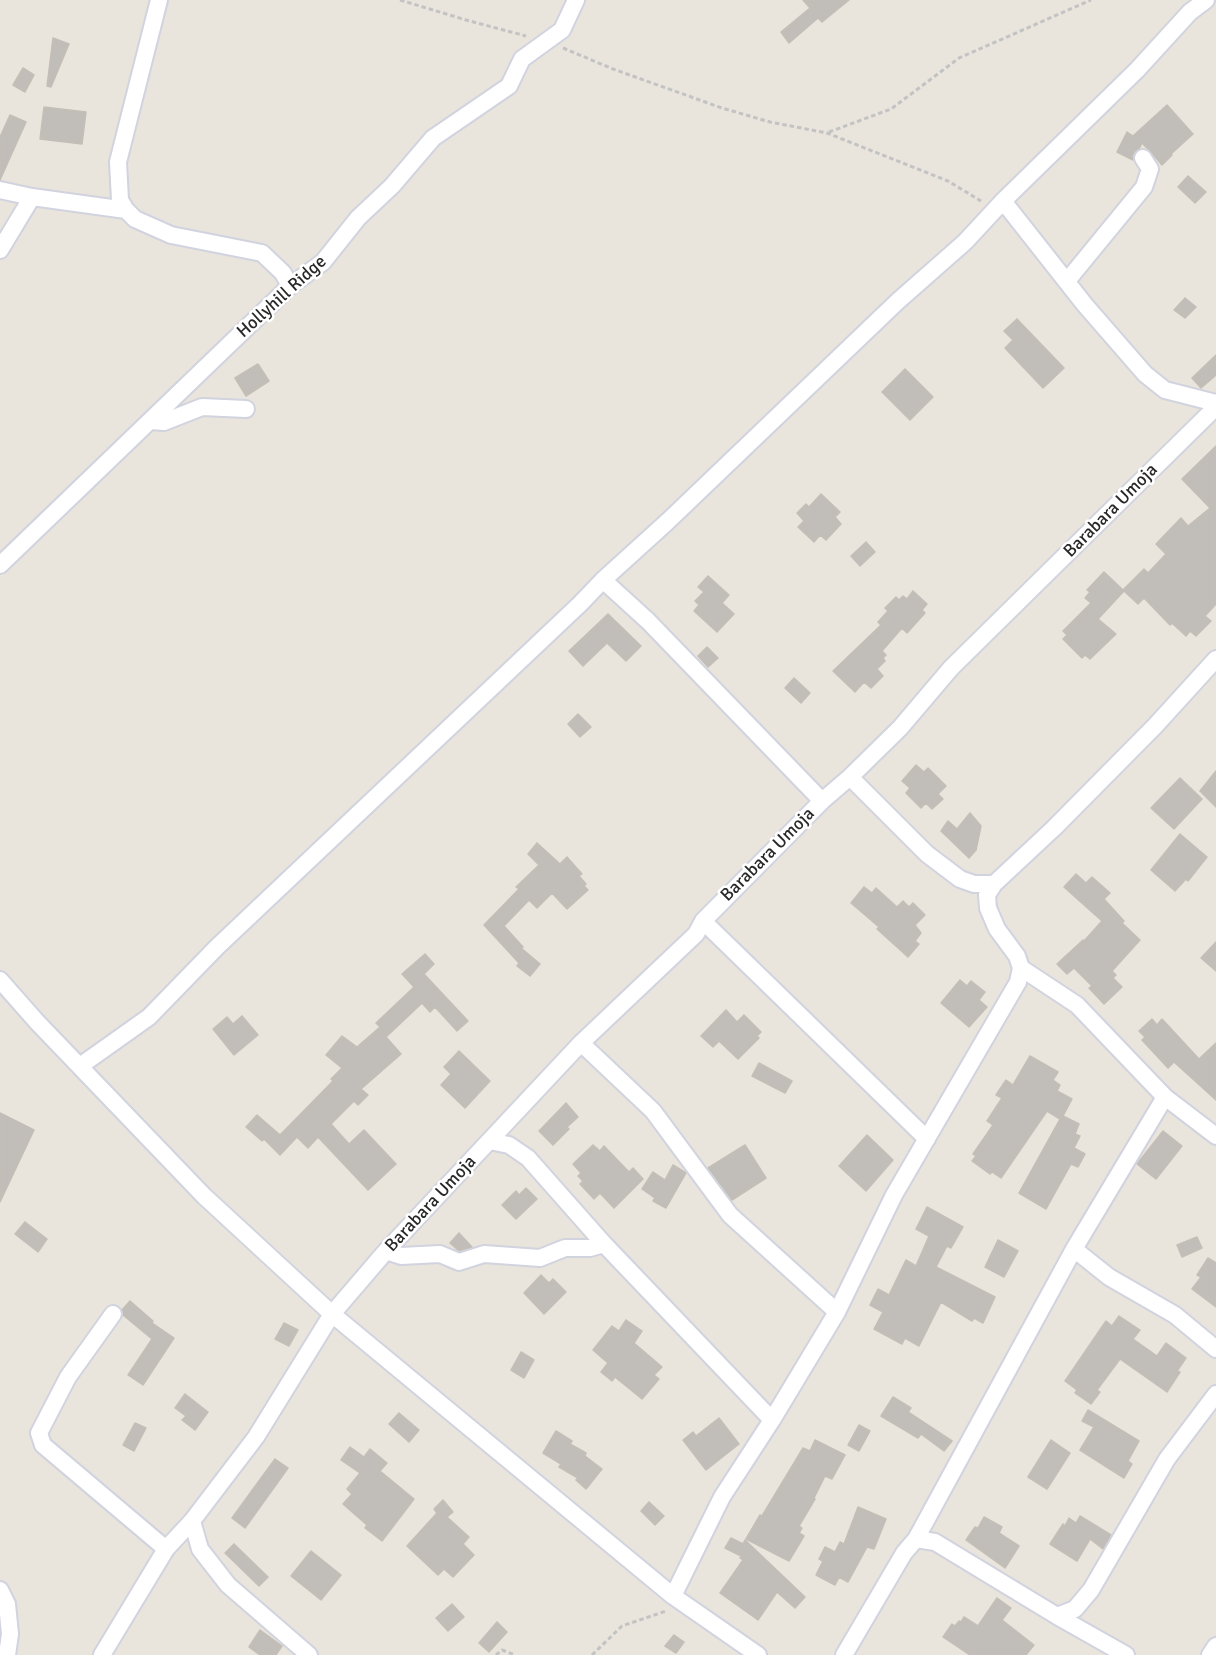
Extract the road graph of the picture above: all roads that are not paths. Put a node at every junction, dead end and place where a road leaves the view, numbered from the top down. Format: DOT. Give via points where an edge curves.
graph roads {
  1 [pos="159,0"];
  2 [pos="576,0"];
  3 [pos="1207,0"];
  4 [pos="1216,10"];
  5 [pos="1143,158"];
  6 [pos="0,190"];
  7 [pos="32,197"];
  8 [pos="999,205"];
  9 [pos="126,210"];
  10 [pos="0,250"];
  11 [pos="1067,281"];
  12 [pos="290,286"];
  13 [pos="1216,405"];
  14 [pos="246,409"];
  15 [pos="151,421"];
  16 [pos="0,565"];
  17 [pos="603,579"];
  18 [pos="1216,658"];
  19 [pos="850,777"];
  20 [pos="822,801"];
  21 [pos="985,888"];
  22 [pos="703,921"];
  23 [pos="1021,968"];
  24 [pos="0,980"];
  25 [pos="581,1043"];
  26 [pos="80,1066"];
  27 [pos="1165,1097"];
  28 [pos="1216,1136"];
  29 [pos="927,1138"];
  30 [pos="489,1141"];
  31 [pos="604,1244"];
  32 [pos="1074,1249"];
  33 [pos="386,1251"];
  34 [pos="837,1312"];
  35 [pos="113,1314"];
  36 [pos="332,1314"];
  37 [pos="1216,1349"];
  38 [pos="1216,1394"];
  39 [pos="772,1420"];
  40 [pos="192,1521"];
  41 [pos="916,1539"];
  42 [pos="166,1549"];
  43 [pos="0,1590"];
  44 [pos="679,1600"];
  45 [pos="1057,1616"];
  46 [pos="1216,1646"];
  47 [pos="7,1655"];
  48 [pos="102,1655"];
  49 [pos="309,1655"];
  50 [pos="758,1655"];
  51 [pos="844,1655"];
  52 [pos="1126,1655"];
  53 [pos="1210,1655"];
  1 -- 9 [label="street" via="118,162 120,200"];
  2 -- 12 [label="street, Hollyhill Ridge" via="561,30 522,59 508,86 433,138 358,218 323,262"];
  3 -- 4 [label="street"];
  3 -- 8 [label="street" via="1190,12 1137,70"];
  5 -- 11 [label="street" via="1150,169 1144,187"];
  6 -- 7 [label="street"];
  7 -- 9 [label="street"];
  7 -- 10 [label="street"];
  8 -- 11 [label="street"];
  8 -- 17 [label="street" via="965,242"];
  9 -- 12 [label="street" via="135,219 171,235 262,253 283,273"];
  11 -- 13 [label="street" via="1145,374 1165,390"];
  12 -- 15 [label="street, Hollyhill Ridge"];
  13 -- 19 [label="street, Barabara Umoja" via="951,668 900,728"];
  14 -- 15 [label="street" via="202,407 165,422"];
  15 -- 16 [label="street, Hollyhill Ridge"];
  17 -- 20 [label="street"];
  17 -- 26 [label="street" via="217,947 150,1017"];
  18 -- 21 [label="street" via="1080,803"];
  19 -- 20 [label="street, Barabara Umoja"];
  19 -- 21 [label="street" via="927,854 960,879"];
  20 -- 22 [label="street, Barabara Umoja"];
  21 -- 23 [label="street" via="997,929"];
  22 -- 25 [label="street, Barabara Umoja" via="696,934"];
  22 -- 29 [label="street"];
  23 -- 27 [label="street" via="1077,1005"];
  23 -- 29 [label="street" via="1018,982"];
  24 -- 26 [label="street"];
  25 -- 30 [label="street, Barabara Umoja"];
  25 -- 34 [label="street" via="653,1111 730,1215"];
  26 -- 36 [label="street" via="204,1197"];
  27 -- 28 [label="street"];
  27 -- 32 [label="street"];
  29 -- 34 [label="street" via="894,1195"];
  30 -- 31 [label="street" via="509,1145 528,1158"];
  30 -- 33 [label="street, Barabara Umoja"];
  31 -- 33 [label="street" via="565,1248 540,1258 484,1254 459,1262 440,1254 401,1256"];
  31 -- 39 [label="street"];
  32 -- 37 [label="street" via="1109,1277 1175,1315"];
  32 -- 41 [label="street"];
  33 -- 36 [label="street, Barabara Umoja"];
  34 -- 39 [label="street"];
  35 -- 42 [label="street" via="68,1377 39,1433 42,1445"];
  36 -- 40 [label="street, Barabara Umoja" via="256,1437"];
  36 -- 44 [label="street"];
  38 -- 45 [label="street" via="1167,1459 1091,1590 1075,1609"];
  39 -- 44 [label="street" via="722,1497"];
  40 -- 42 [label="street, Barabara Umoja"];
  40 -- 49 [label="street" via="200,1550 228,1585"];
  41 -- 45 [label="street" via="935,1542"];
  41 -- 51 [label="street"];
  42 -- 48 [label="street, Barabara Umoja"];
  43 -- 47 [label="street" via="7,1604"];
  44 -- 50 [label="street"];
  45 -- 52 [label="street"];
  46 -- 53 [label="street"];
}
